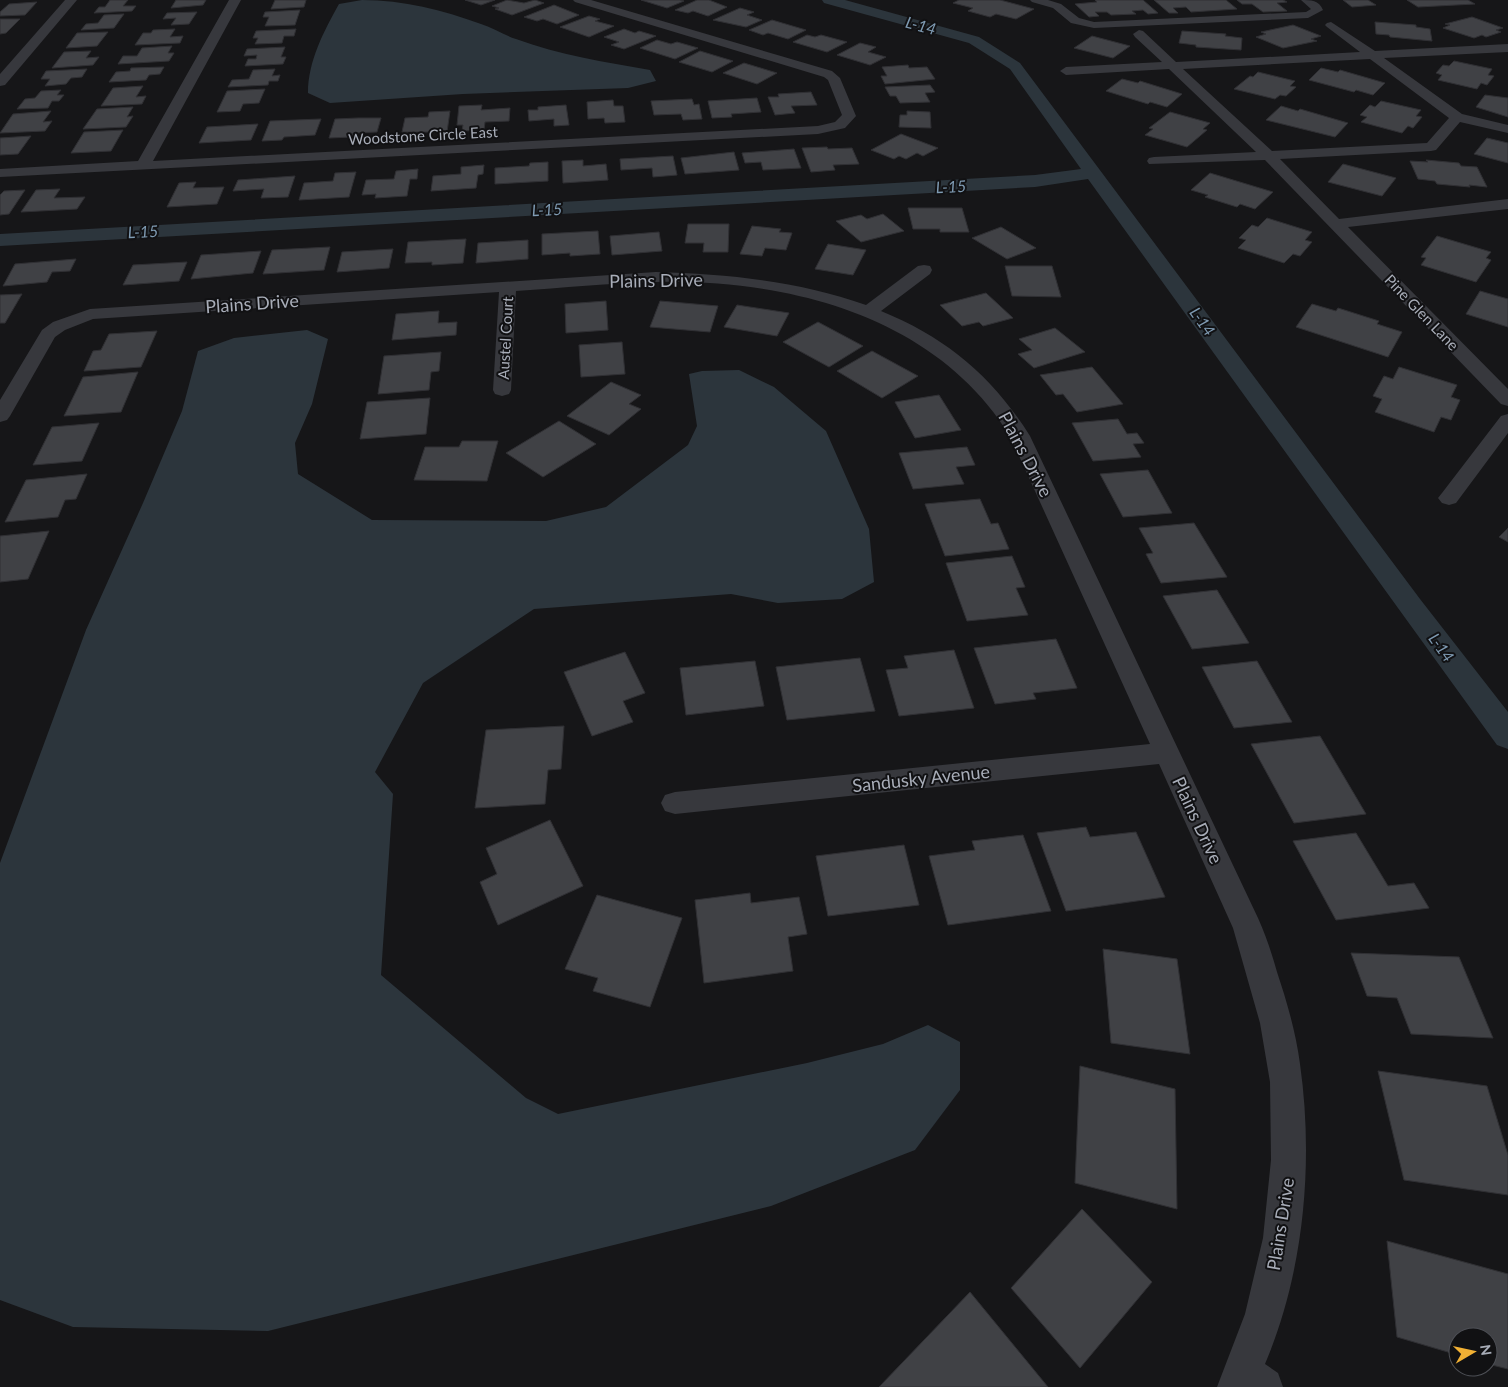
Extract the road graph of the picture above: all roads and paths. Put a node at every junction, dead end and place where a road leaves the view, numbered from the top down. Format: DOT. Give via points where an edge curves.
graph roads {
  1 [pos="71,0"];
  2 [pos="235,0"];
  3 [pos="580,0"];
  4 [pos="1036,0"];
  5 [pos="1307,0"];
  6 [pos="1332,25"];
  7 [pos="1139,34"];
  8 [pos="1508,48"];
  9 [pos="1374,55"];
  10 [pos="1173,66"];
  11 [pos="1066,71"];
  12 [pos="0,82"];
  13 [pos="1457,117"];
  14 [pos="1508,129"];
  15 [pos="1268,155"];
  16 [pos="1154,161"];
  17 [pos="143,166"];
  18 [pos="0,173"];
  19 [pos="1508,204"];
  20 [pos="1336,224"];
  21 [pos="924,270"];
  22 [pos="508,286"];
  23 [pos="868,312"];
  24 [pos="502,390"];
  25 [pos="1508,400"];
  26 [pos="0,416"];
  27 [pos="1508,420"];
  28 [pos="1449,498"];
  29 [pos="1168,753"];
  30 [pos="675,803"];
  31 [pos="1248,1382"];
  1 -- 12 [label="street"];
  2 -- 17 [label="street"];
  3 -- 17 [label="street, Woodstone Circle East" via="825,73 834,78 849,116 830,128 818,130"];
  4 -- 5 [label="street" via="1057,6 1075,21 1094,25 1308,15 1317,10"];
  6 -- 9 [label="street"];
  7 -- 10 [label="street, Pine Glen Lane"];
  8 -- 9 [label="street"];
  9 -- 10 [label="street"];
  9 -- 13 [label="street"];
  10 -- 11 [label="street"];
  10 -- 15 [label="street, Pine Glen Lane"];
  13 -- 14 [label="street"];
  13 -- 15 [label="street" via="1431,147"];
  15 -- 16 [label="street"];
  15 -- 20 [label="street, Pine Glen Lane"];
  17 -- 18 [label="street, Woodstone Circle East"];
  19 -- 20 [label="street"];
  20 -- 25 [label="street, Pine Glen Lane"];
  21 -- 23 [label="street"];
  22 -- 23 [label="street, Plains Drive" via="656,277 726,279 809,293"];
  22 -- 24 [label="street, Austel Court"];
  22 -- 26 [label="street, Plains Drive" via="90,314 48,334"];
  23 -- 29 [label="street, Plains Drive" via="894,323 944,353 986,388 1001,406 1020,436"];
  27 -- 28 [label="street"];
  29 -- 30 [label="street, Sandusky Avenue"];
  29 -- 31 [label="street, Plains Drive" via="1248,928 1271,1001 1286,1081 1289,1168 1277,1258"];
}
